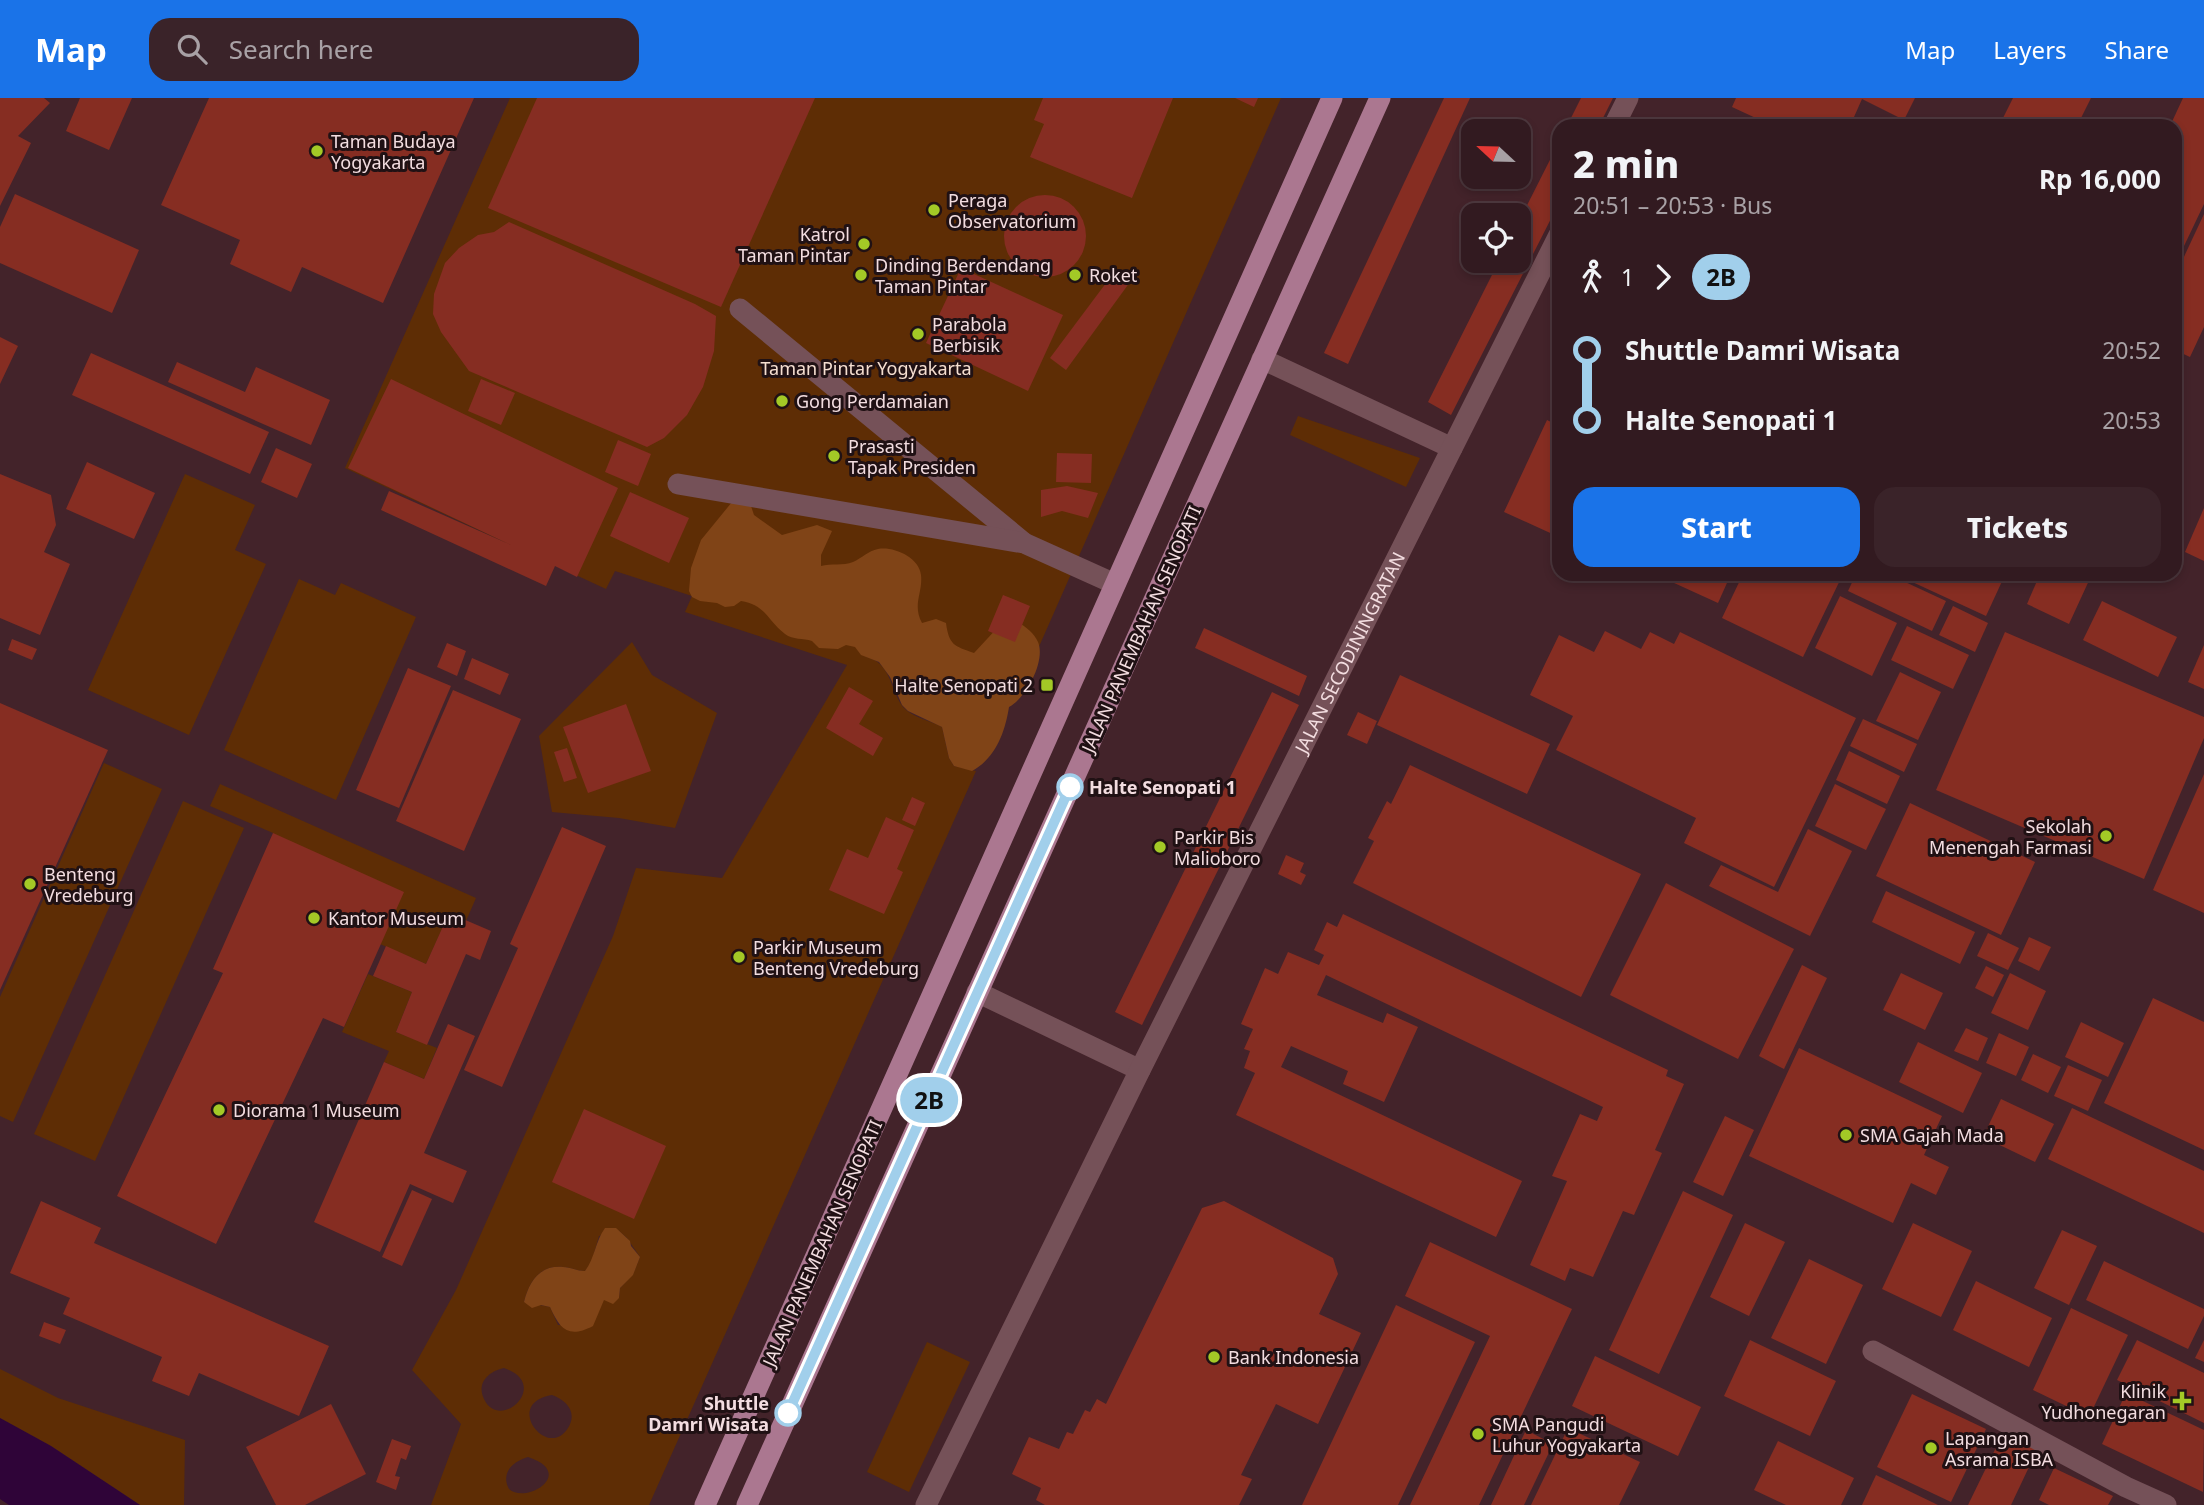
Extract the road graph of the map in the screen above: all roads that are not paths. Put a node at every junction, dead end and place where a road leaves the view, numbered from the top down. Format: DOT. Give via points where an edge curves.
graph roads {
  1 [pos="1332,98"];
  2 [pos="1380,98"];
  3 [pos="1628,98"];
  4 [pos="1618,119"];
  5 [pos="1552,249"];
  6 [pos="740,309"];
  7 [pos="1262,359"];
  8 [pos="1452,448"];
  9 [pos="678,484"];
  10 [pos="1024,543"];
  11 [pos="1115,584"];
  12 [pos="977,992"];
  13 [pos="1140,1070"];
  14 [pos="1872,1351"];
  15 [pos="705,1505"];
  16 [pos="747,1505"];
  17 [pos="926,1505"];
  18 [pos="2166,1505"];
  1 -- 11 [label="main road, JALAN PANEMBAHAN SENOPATI"];
  2 -- 7 [label="main road, JALAN PANEMBAHAN SENOPATI"];
  3 -- 4 [label="street"];
  5 -- 8 [label="street, JALAN SECODININGRATAN"];
  6 -- 10 [label="street"];
  7 -- 8 [label="street"];
  7 -- 12 [label="main road, JALAN PANEMBAHAN SENOPATI"];
  8 -- 13 [label="street, JALAN SECODININGRATAN"];
  9 -- 10 [label="street"];
  10 -- 11 [label="street"];
  11 -- 15 [label="main road, JALAN PANEMBAHAN SENOPATI"];
  12 -- 13 [label="street"];
  12 -- 16 [label="main road, JALAN PANEMBAHAN SENOPATI"];
  13 -- 17 [label="street, JALAN SECODININGRATAN"];
  14 -- 18 [label="street"];
}
